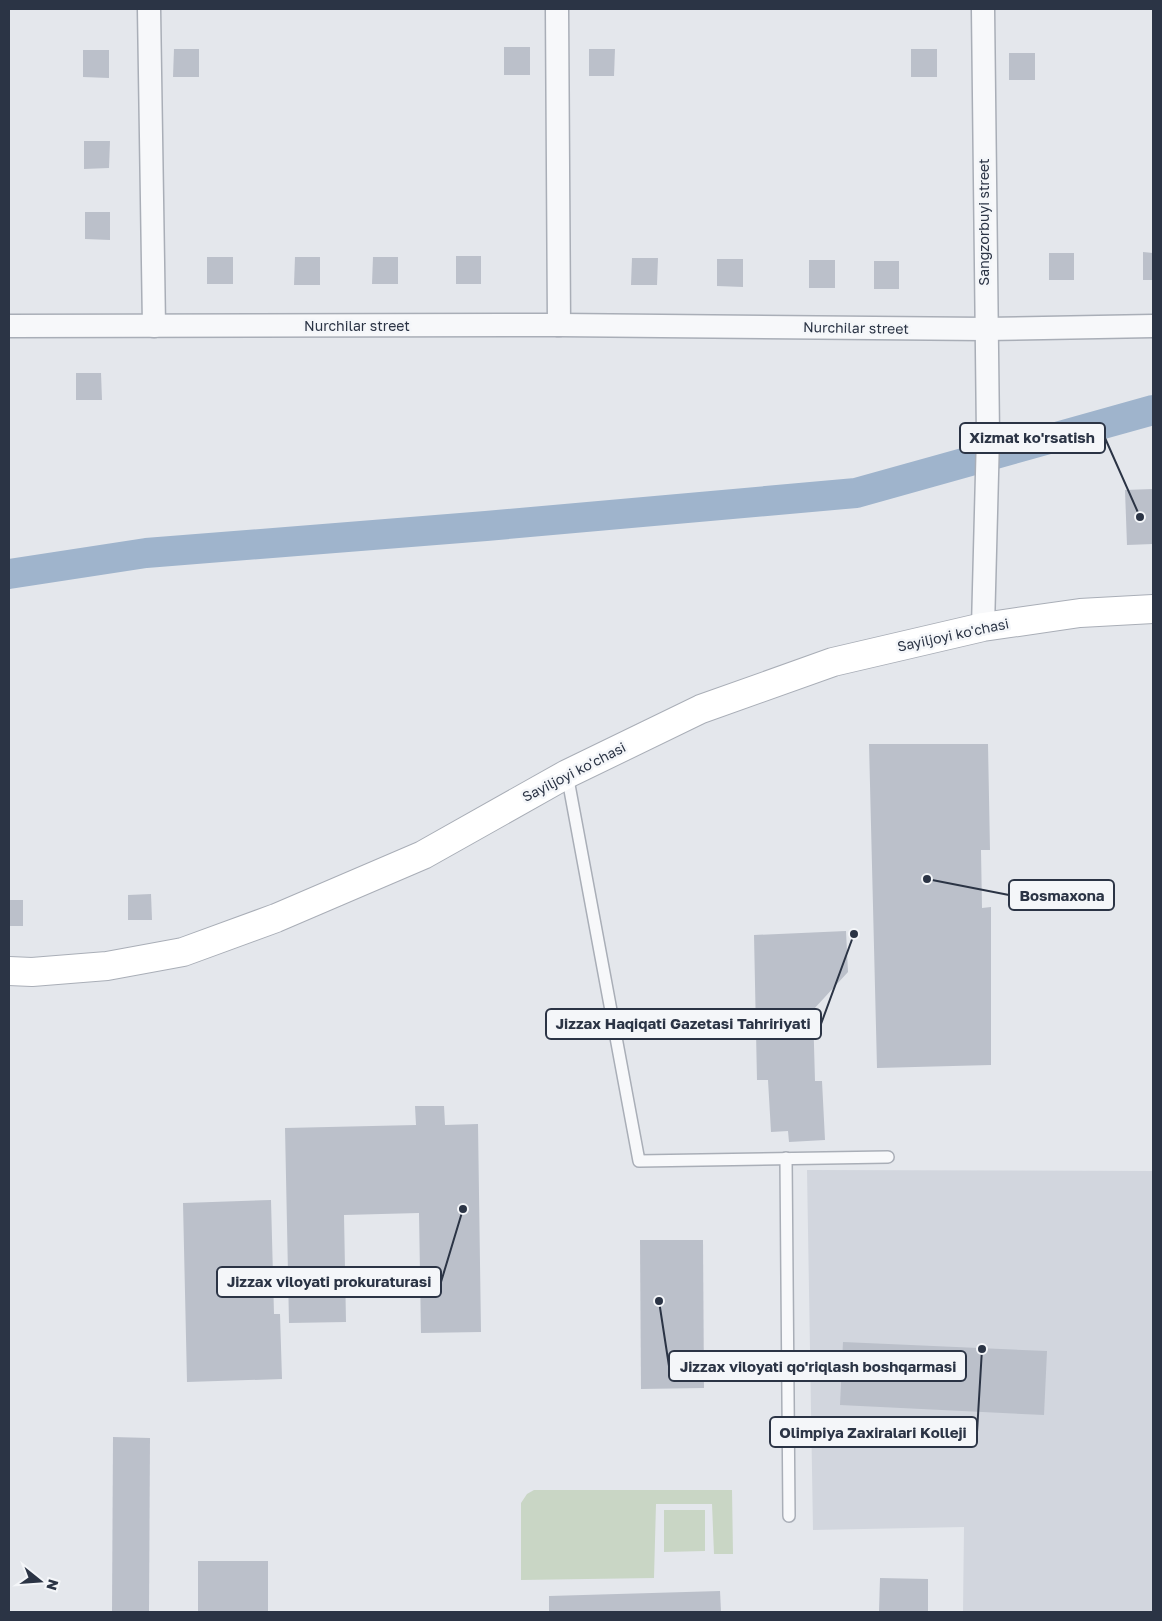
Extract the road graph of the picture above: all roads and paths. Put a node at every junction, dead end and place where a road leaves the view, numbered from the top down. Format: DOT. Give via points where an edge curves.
graph roads {
  1 [pos="149,9"];
  2 [pos="557,9"];
  3 [pos="983,9"];
  4 [pos="559,325"];
  5 [pos="9,326"];
  6 [pos="154,326"];
  7 [pos="1153,326"];
  8 [pos="985,329"];
  9 [pos="1153,609"];
  10 [pos="983,627"];
  11 [pos="567,774"];
  12 [pos="9,971"];
  13 [pos="888,1157"];
  14 [pos="786,1158"];
  15 [pos="789,1516"];
  1 -- 6 [label="street"];
  2 -- 4 [label="street"];
  3 -- 8 [label="street, Sangzorbuyi street"];
  4 -- 6 [label="street, Nurchilar street"];
  4 -- 8 [label="street, Nurchilar street"];
  5 -- 6 [label="street, Nurchilar street"];
  7 -- 8 [label="street, Nurchilar street"];
  8 -- 10 [label="street, Sangzorbuyi street" via="988,436"];
  9 -- 10 [label="main road, Sayiljoyi ko'chasi" via="1080,613"];
  10 -- 11 [label="main road, Sayiljoyi ko'chasi" via="824,665 701,709"];
  11 -- 12 [label="main road, Sayiljoyi ko'chasi" via="424,855 276,918 183,952 107,966"];
  11 -- 14 [label="lane" via="640,1161"];
  13 -- 14 [label="lane"];
  14 -- 15 [label="lane"];
}
